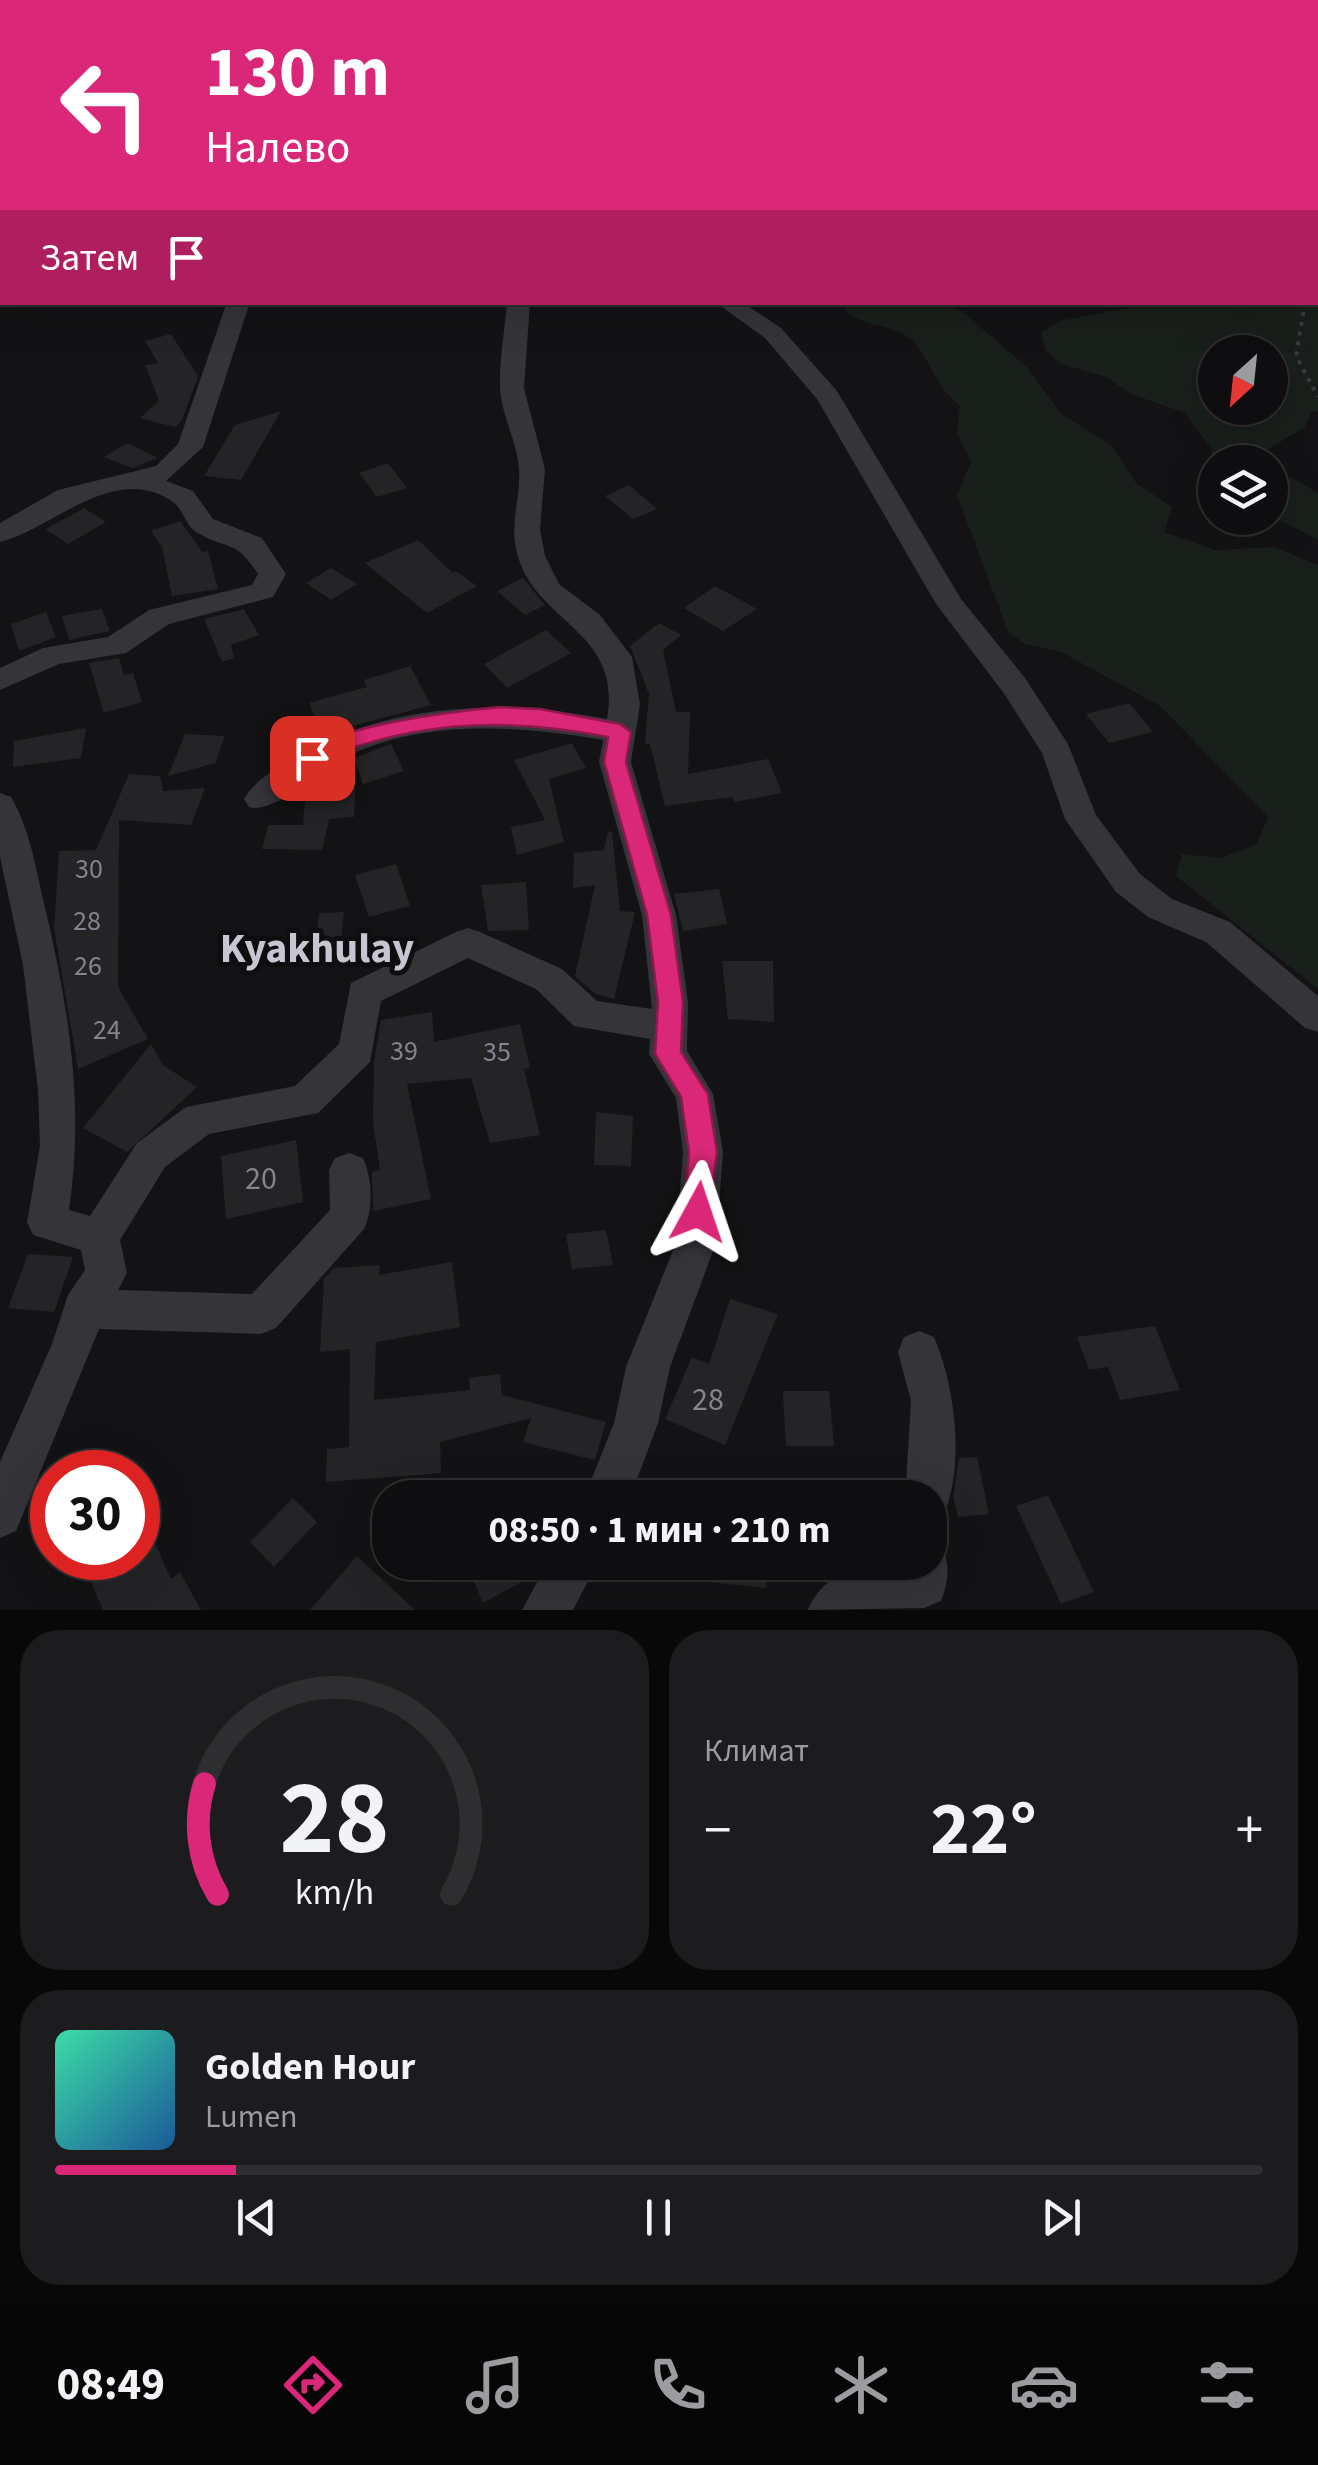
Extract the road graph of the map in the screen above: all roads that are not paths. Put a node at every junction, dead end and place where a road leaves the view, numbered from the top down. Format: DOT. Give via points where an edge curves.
graph roads {
  1 [pos="238,305"];
  2 [pos="519,305"];
  3 [pos="731,305"];
  4 [pos="142,481"];
  5 [pos="0,534"];
  6 [pos="0,680"];
  7 [pos="620,732"];
  8 [pos="260,798"];
  9 [pos="0,805"];
  10 [pos="1318,1017"];
  11 [pos="669,1026"];
  12 [pos="349,1170"];
  13 [pos="99,1236"];
  14 [pos="83,1310"];
  15 [pos="919,1352"];
  16 [pos="614,1480"];
  17 [pos="929,1480"];
  18 [pos="0,1515"];
  19 [pos="564,1580"];
  20 [pos="929,1586"];
  21 [pos="546,1610"];
  22 [pos="832,1610"];
  1 -- 4 [label="street" via="190,446 165,472"];
  2 -- 7 [label="street" via="512,388 532,470 526,529 531,556 547,589 590,622 617,658 625,704"];
  3 -- 10 [label="street" via="774,333 828,396 950,604 1056,752 1082,819 1128,882 1160,908 1218,932"];
  4 -- 5 [label="street" via="67,496"];
  4 -- 6 [label="street" via="184,498 203,525 252,544 272,574 262,591 160,617 116,646 52,655"];
  7 -- 8 [label="street" via="526,716 428,722 330,747"];
  7 -- 11 [label="street" via="615,762 659,915"];
  9 -- 13 [label="street" via="41,965 57,1090 59,1146 47,1222"];
  11 -- 13 [label="street" via="587,1015 549,979 468,942 364,994 356,1051 304,1101 200,1120 151,1156"];
  11 -- 16 [label="street" via="668,1054 694,1094 703,1152 696,1243"];
  12 -- 14 [label="street" via="350,1216 260,1314"];
  13 -- 14 [label="street" via="106,1273"];
  14 -- 18 [label="street"];
  15 -- 17 [label="street" via="934,1401"];
  19 -- 21 [label="street"];
  20 -- 22 [label="street" via="862,1588"];
}
